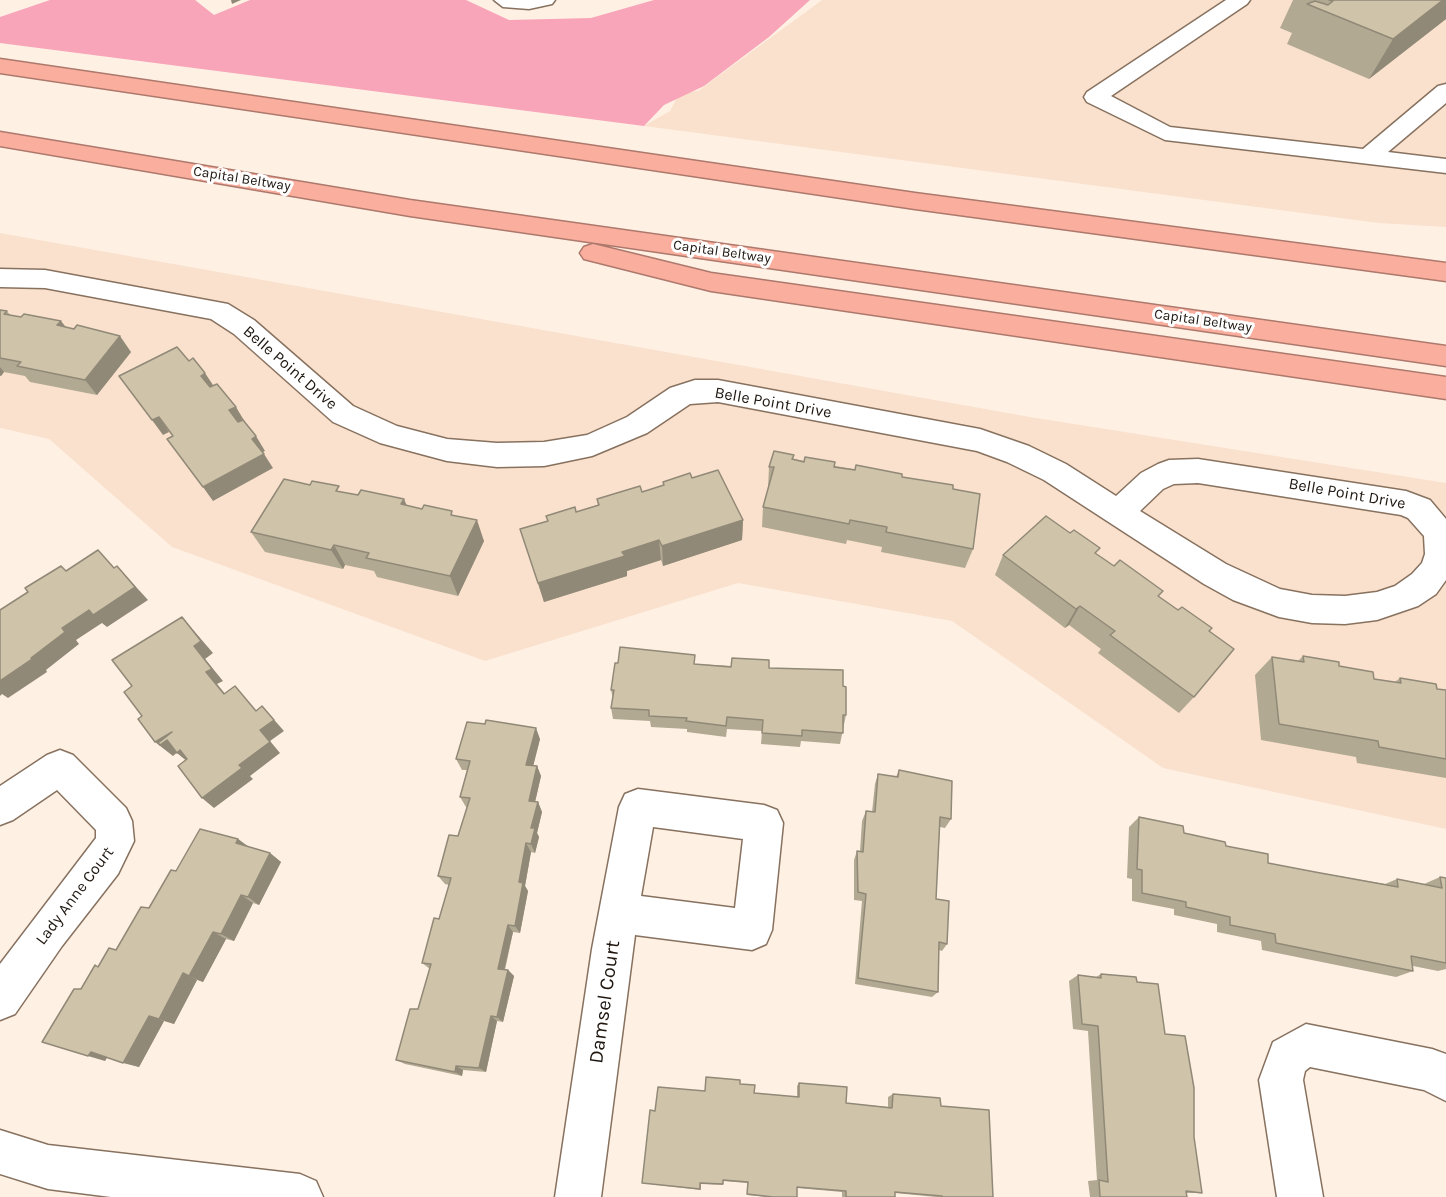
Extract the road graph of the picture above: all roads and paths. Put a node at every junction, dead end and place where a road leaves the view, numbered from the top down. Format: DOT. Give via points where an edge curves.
graph roads {
  1 [pos="504,0"];
  2 [pos="545,0"];
  3 [pos="1240,0"];
  4 [pos="0,66"];
  5 [pos="1446,91"];
  6 [pos="0,139"];
  7 [pos="1368,157"];
  8 [pos="1446,166"];
  9 [pos="915,201"];
  10 [pos="410,207"];
  11 [pos="1446,253"];
  12 [pos="1446,272"];
  13 [pos="0,278"];
  14 [pos="1446,356"];
  15 [pos="1446,388"];
  16 [pos="1118,513"];
  17 [pos="0,807"];
  18 [pos="619,913"];
  19 [pos="0,999"];
  20 [pos="1446,1079"];
  21 [pos="0,1152"];
  22 [pos="300,1197"];
  23 [pos="578,1197"];
  24 [pos="1300,1197"];
  1 -- 2 [label="street"];
  3 -- 7 [label="street" via="1095,97 1165,133"];
  4 -- 9 [label="highway"];
  5 -- 7 [label="street"];
  6 -- 10 [label="highway, Capital Beltway"];
  7 -- 8 [label="street"];
  9 -- 11 [label="highway"];
  9 -- 12 [label="highway"];
  10 -- 14 [label="highway, Capital Beltway"];
  10 -- 15 [label="highway" via="711,282"];
  13 -- 16 [label="street, Belle Point Drive" via="45,279 218,311 244,327 343,414 390,435 447,450 532,454 592,445 637,425 680,396 695,391 718,391 980,440 1055,472"];
  16 -- 16 [label="street, Belle Point Drive" via="1245,590 1312,609 1377,606 1407,596 1424,584 1436,569 1441,554 1436,529 1419,509 1406,502 1207,472 1169,472 1152,481"];
  17 -- 19 [label="street, Lady Anne Court" via="60,767 112,821 115,841"];
  18 -- 18 [label="street, Damsel Court" via="638,807 764,823 752,930"];
  18 -- 23 [label="street, Damsel Court"];
  20 -- 24 [label="street" via="1432,1070 1306,1045 1288,1057 1281,1080"];
  21 -- 22 [label="street" via="48,1167"];
}
